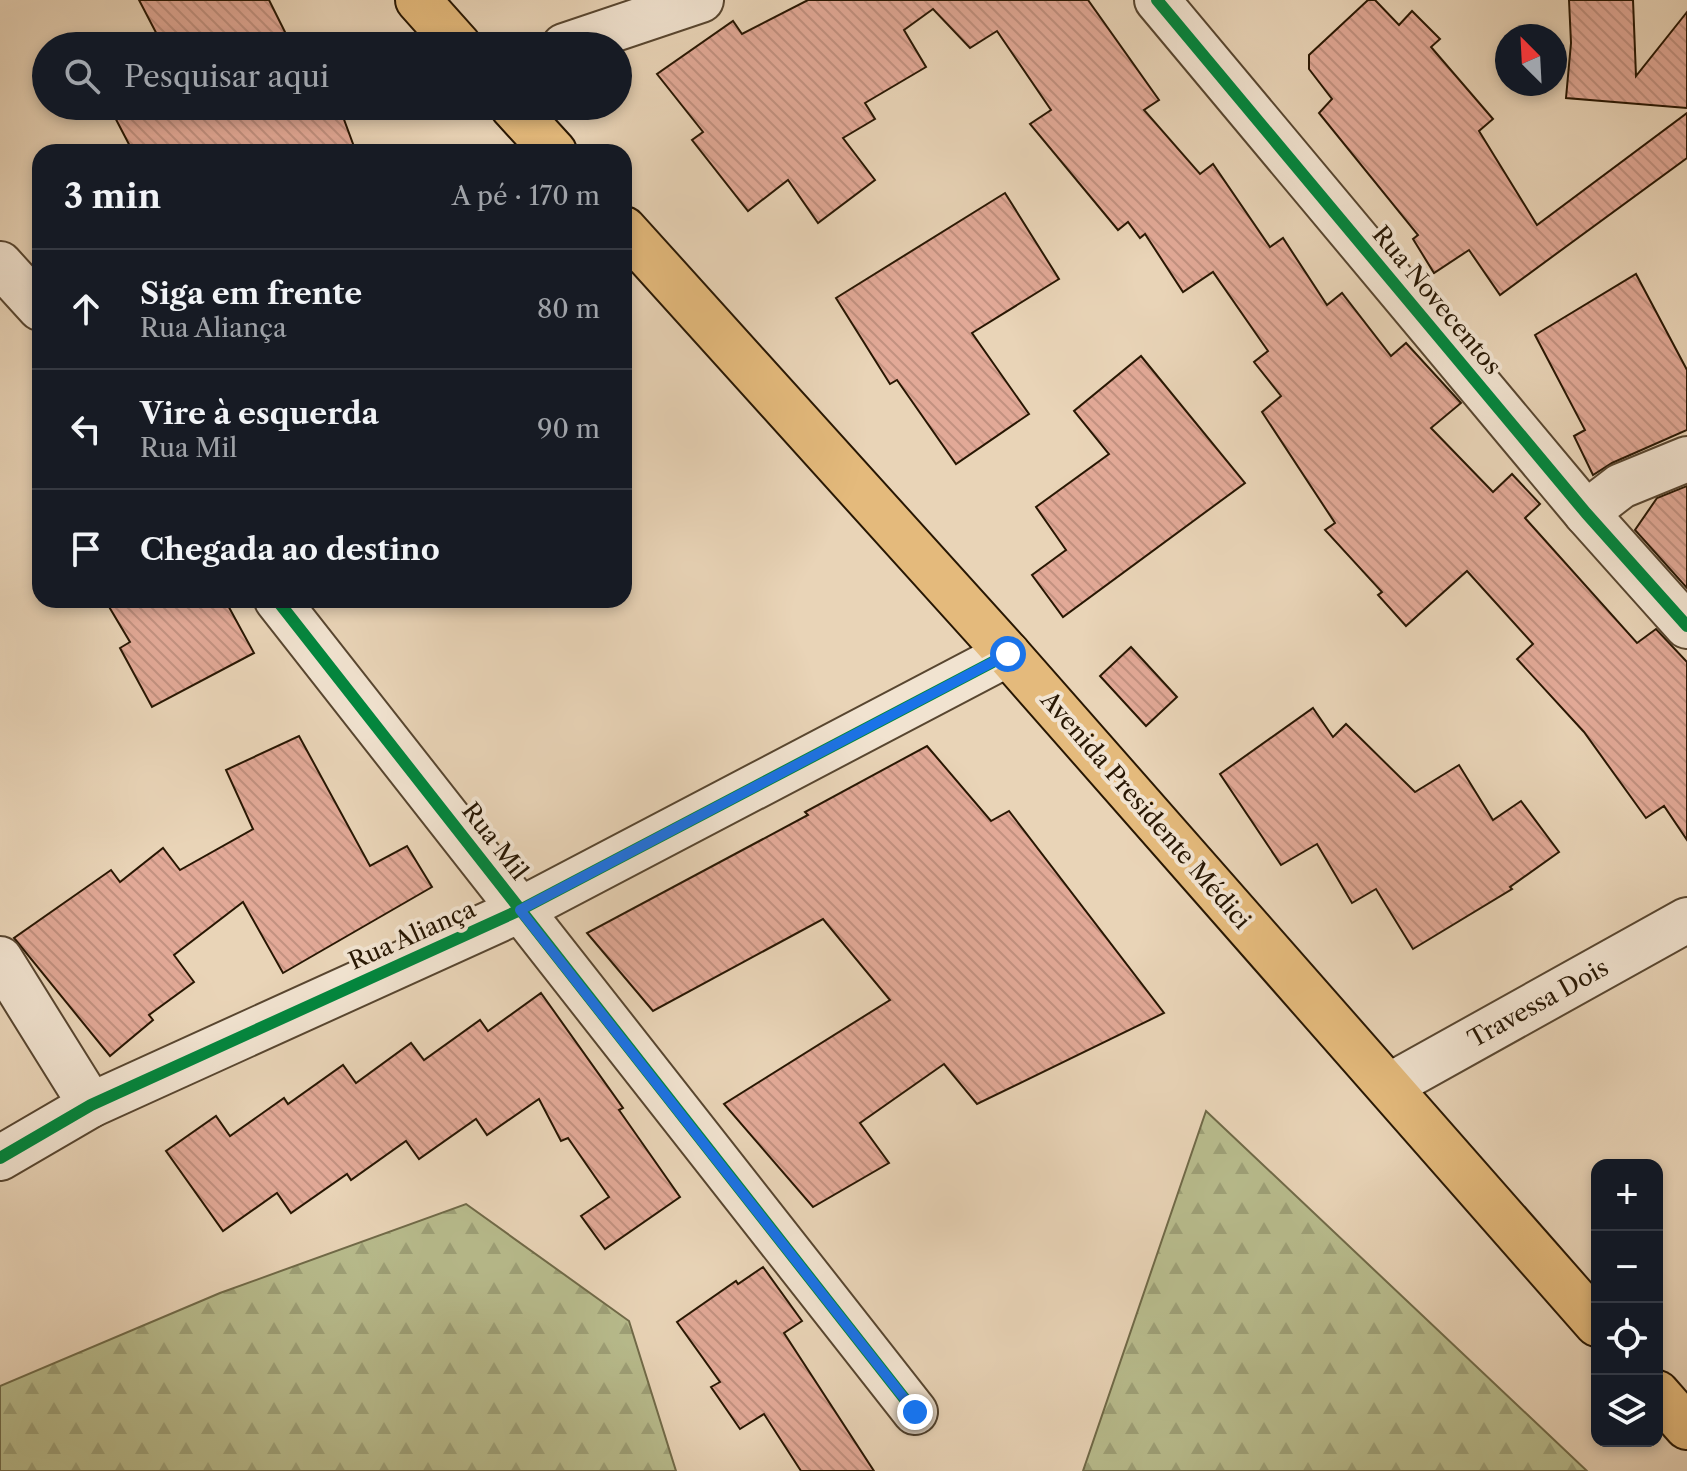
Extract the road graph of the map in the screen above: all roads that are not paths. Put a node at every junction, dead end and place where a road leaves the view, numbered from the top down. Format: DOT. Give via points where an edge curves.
graph roads {
  1 [pos="418,0"];
  2 [pos="701,0"];
  3 [pos="1157,0"];
  4 [pos="447,32"];
  5 [pos="606,32"];
  6 [pos="525,120"];
  7 [pos="547,144"];
  8 [pos="632,238"];
  9 [pos="0,264"];
  10 [pos="32,299"];
  11 [pos="1687,459"];
  12 [pos="1586,513"];
  13 [pos="283,608"];
  14 [pos="1687,626"];
  15 [pos="1008,654"];
  16 [pos="520,910"];
  17 [pos="1687,920"];
  18 [pos="0,959"];
  19 [pos="1389,1086"];
  20 [pos="91,1105"];
  21 [pos="0,1158"];
  22 [pos="1591,1317"];
  23 [pos="1663,1400"];
  24 [pos="915,1412"];
  25 [pos="1687,1427"];
  1 -- 4 [label="main road"];
  2 -- 5 [label="street"];
  3 -- 12 [label="street, Rua Novecentos"];
  6 -- 7 [label="main road"];
  8 -- 15 [label="main road, Avenida Presidente Médici"];
  9 -- 10 [label="street"];
  11 -- 12 [label="street" via="1621,486"];
  12 -- 14 [label="street, Rua Novecentos"];
  13 -- 16 [label="street, Rua Mil"];
  15 -- 16 [label="street, Rua Aliança"];
  15 -- 19 [label="main road, Avenida Presidente Médici"];
  16 -- 20 [label="street, Rua Aliança"];
  16 -- 24 [label="street, Rua Mil"];
  17 -- 19 [label="street, Travessa Dois"];
  18 -- 20 [label="street"];
  19 -- 22 [label="main road, Avenida Presidente Médici"];
  20 -- 21 [label="street, Rua Aliança"];
  23 -- 25 [label="main road"];
}
